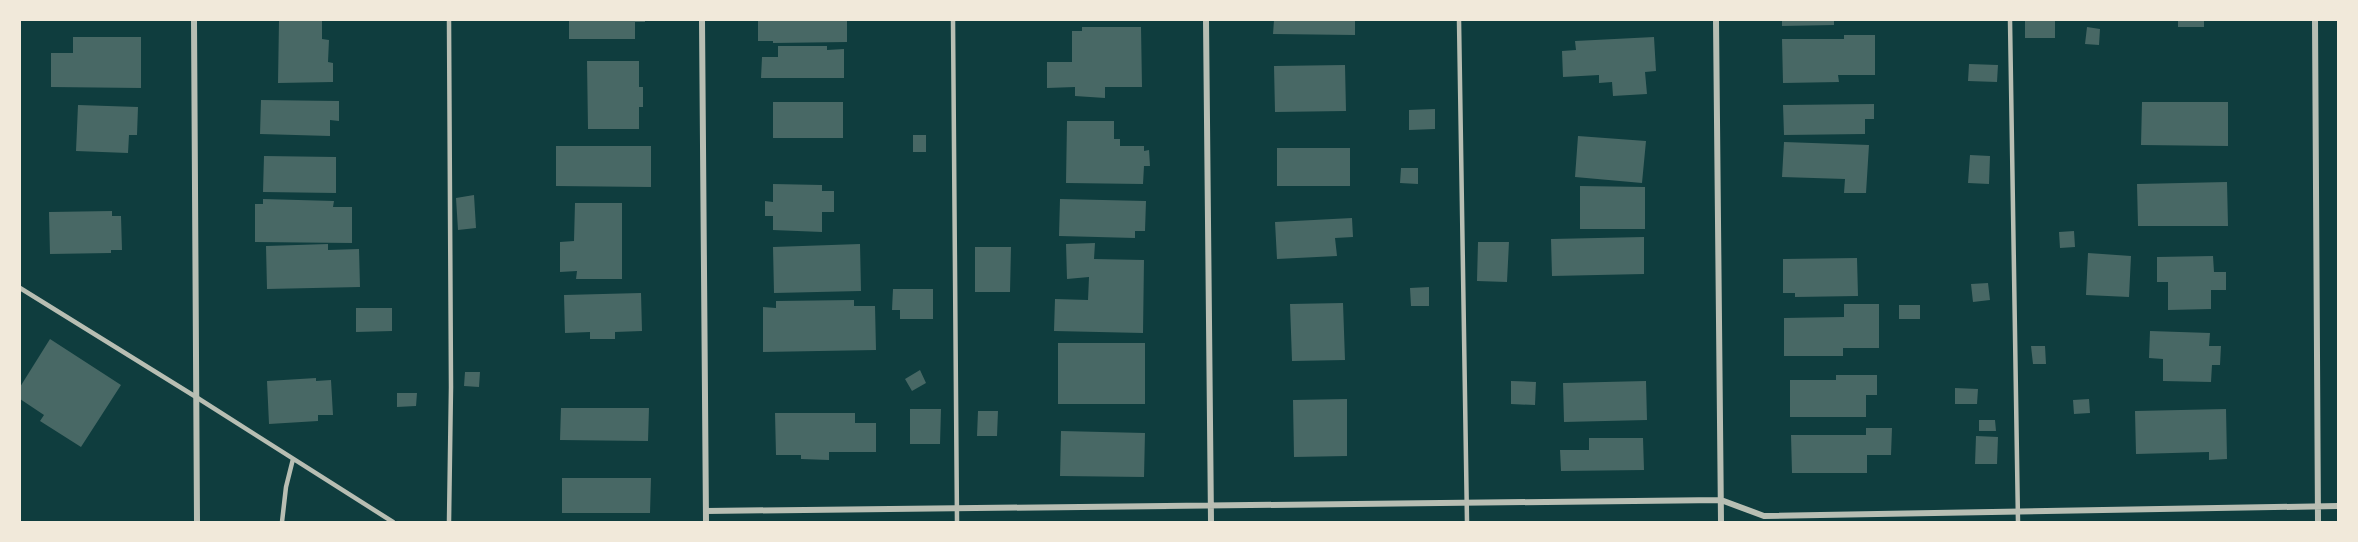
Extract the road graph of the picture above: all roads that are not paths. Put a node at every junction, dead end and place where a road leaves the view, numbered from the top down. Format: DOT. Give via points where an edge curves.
graph roads {
  1 [pos="194,20"];
  2 [pos="450,20"];
  3 [pos="702,20"];
  4 [pos="953,20"];
  5 [pos="1206,20"];
  6 [pos="1459,20"];
  7 [pos="1716,20"];
  8 [pos="2010,20"];
  9 [pos="2315,20"];
  10 [pos="20,288"];
  11 [pos="196,397"];
  12 [pos="293,459"];
  13 [pos="1721,500"];
  14 [pos="1468,502"];
  15 [pos="1210,505"];
  16 [pos="2318,506"];
  17 [pos="2338,506"];
  18 [pos="957,508"];
  19 [pos="706,511"];
  20 [pos="2018,511"];
  21 [pos="197,522"];
  22 [pos="282,522"];
  23 [pos="393,522"];
  24 [pos="449,522"];
  25 [pos="706,522"];
  26 [pos="957,522"];
  27 [pos="1210,522"];
  28 [pos="1467,522"];
  29 [pos="1721,522"];
  30 [pos="2018,522"];
  31 [pos="2318,522"];
  1 -- 11 [label="street"];
  2 -- 24 [label="lane"];
  3 -- 19 [label="street"];
  4 -- 18 [label="lane"];
  5 -- 15 [label="street"];
  6 -- 14 [label="lane"];
  7 -- 13 [label="street"];
  8 -- 20 [label="lane"];
  9 -- 16 [label="street"];
  10 -- 11 [label="lane"];
  11 -- 12 [label="lane"];
  11 -- 21 [label="street"];
  12 -- 22 [label="lane"];
  12 -- 23 [label="lane"];
  13 -- 14 [label="street"];
  13 -- 20 [label="street" via="1764,516"];
  13 -- 29 [label="street"];
  14 -- 15 [label="street"];
  14 -- 28 [label="lane"];
  15 -- 18 [label="street"];
  15 -- 27 [label="street"];
  16 -- 17 [label="street"];
  16 -- 20 [label="street"];
  16 -- 31 [label="street"];
  18 -- 19 [label="street"];
  18 -- 26 [label="lane"];
  19 -- 25 [label="street"];
  20 -- 30 [label="lane"];
}
